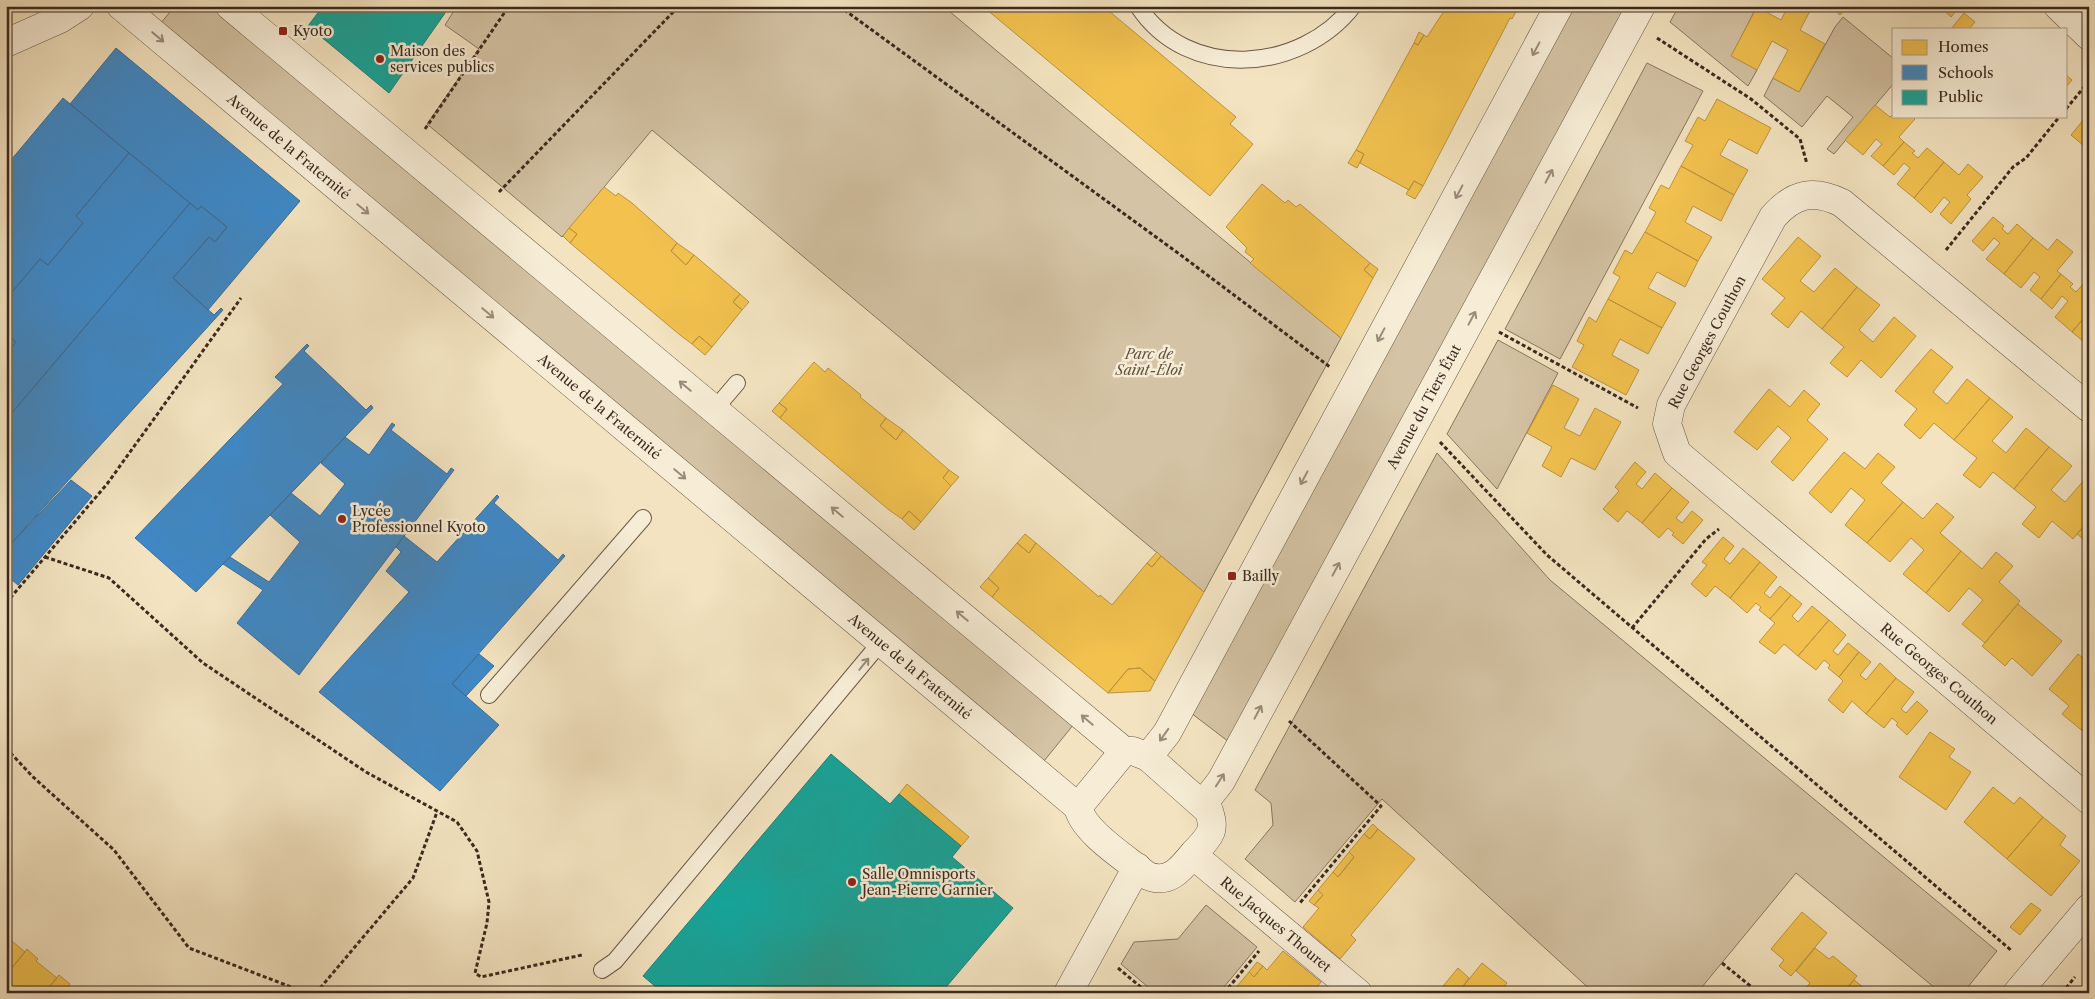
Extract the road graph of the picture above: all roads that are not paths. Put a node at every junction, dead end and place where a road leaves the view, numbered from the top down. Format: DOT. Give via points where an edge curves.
graph roads {
  1 [pos="80,6"];
  2 [pos="121,6"];
  3 [pos="230,6"];
  4 [pos="1138,6"];
  5 [pos="1353,6"];
  6 [pos="1559,6"];
  7 [pos="1641,6"];
  8 [pos="2058,6"];
  9 [pos="2089,36"];
  10 [pos="6,43"];
  11 [pos="737,383"];
  12 [pos="2089,408"];
  13 [pos="714,410"];
  14 [pos="643,518"];
  15 [pos="881,642"];
  16 [pos="489,695"];
  17 [pos="1136,754"];
  18 [pos="2089,800"];
  19 [pos="1203,804"];
  20 [pos="1078,807"];
  21 [pos="1193,855"];
  22 [pos="1137,867"];
  23 [pos="2089,908"];
  24 [pos="609,966"];
  25 [pos="1068,993"];
  26 [pos="1358,993"];
  27 [pos="2017,993"];
  1 -- 10 [label="street" via="60,19"];
  2 -- 15 [label="street, Avenue de la Fraternité, one-way"];
  13 -- 3 [label="street, one-way"];
  4 -- 5 [label="lane" via="1161,31 1190,48 1225,58 1251,60 1273,58 1302,47 1330,30"];
  6 -- 17 [label="street, one-way" via="1167,733"];
  19 -- 7 [label="street, Avenue du Tiers État, one-way" via="1221,781"];
  8 -- 9 [label="street"];
  11 -- 13 [label="lane"];
  12 -- 18 [label="street, Rue Georges Couthon" via="1842,203 1829,196 1815,194 1799,196 1784,204 1773,217 1671,405 1667,424 1677,453"];
  17 -- 13 [label="street, one-way"];
  14 -- 16 [label="lane"];
  15 -- 20 [label="street, Avenue de la Fraternité"];
  24 -- 15 [label="lane, one-way"];
  17 -- 19 [label="street"];
  17 -- 20 [label="street"];
  19 -- 21 [label="street" via="1212,820 1210,831"];
  20 -- 22 [label="street" via="1089,828"];
  21 -- 22 [label="street" via="1179,872 1162,879 1153,878"];
  21 -- 26 [label="street, Rue Jacques Thouret"];
  22 -- 25 [label="street"];
  23 -- 27 [label="street"];
}
